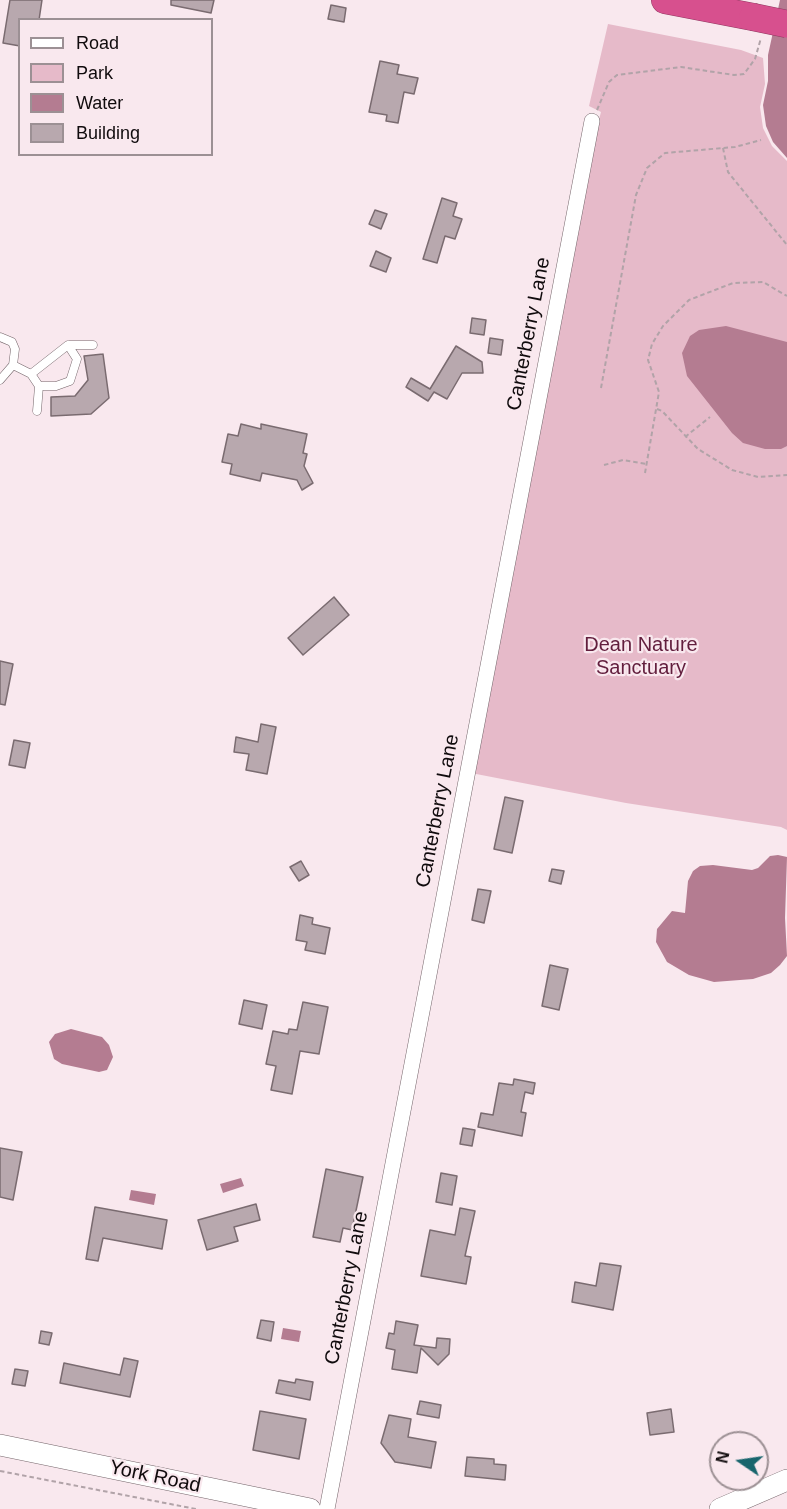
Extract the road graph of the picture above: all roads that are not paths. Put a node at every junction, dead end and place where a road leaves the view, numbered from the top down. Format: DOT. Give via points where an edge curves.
graph roads {
  1 [pos="665,0"];
  2 [pos="768,24"];
  3 [pos="592,121"];
  4 [pos="0,337"];
  5 [pos="68,345"];
  6 [pos="93,345"];
  7 [pos="13,364"];
  8 [pos="31,374"];
  9 [pos="0,380"];
  10 [pos="39,386"];
  11 [pos="37,411"];
  12 [pos="0,1445"];
  13 [pos="787,1480"];
  14 [pos="310,1509"];
  15 [pos="327,1509"];
  16 [pos="720,1509"];
  1 -- 2 [label="highway"];
  3 -- 15 [label="street, Canterberry Lane"];
  4 -- 7 [label="lane" via="12,342"];
  5 -- 6 [label="lane"];
  5 -- 8 [label="lane"];
  5 -- 10 [label="lane" via="77,359 70,381"];
  7 -- 8 [label="lane"];
  7 -- 9 [label="lane"];
  8 -- 10 [label="lane"];
  10 -- 11 [label="lane"];
  12 -- 14 [label="main road, York Road"];
  13 -- 16 [label="main road"];
}
